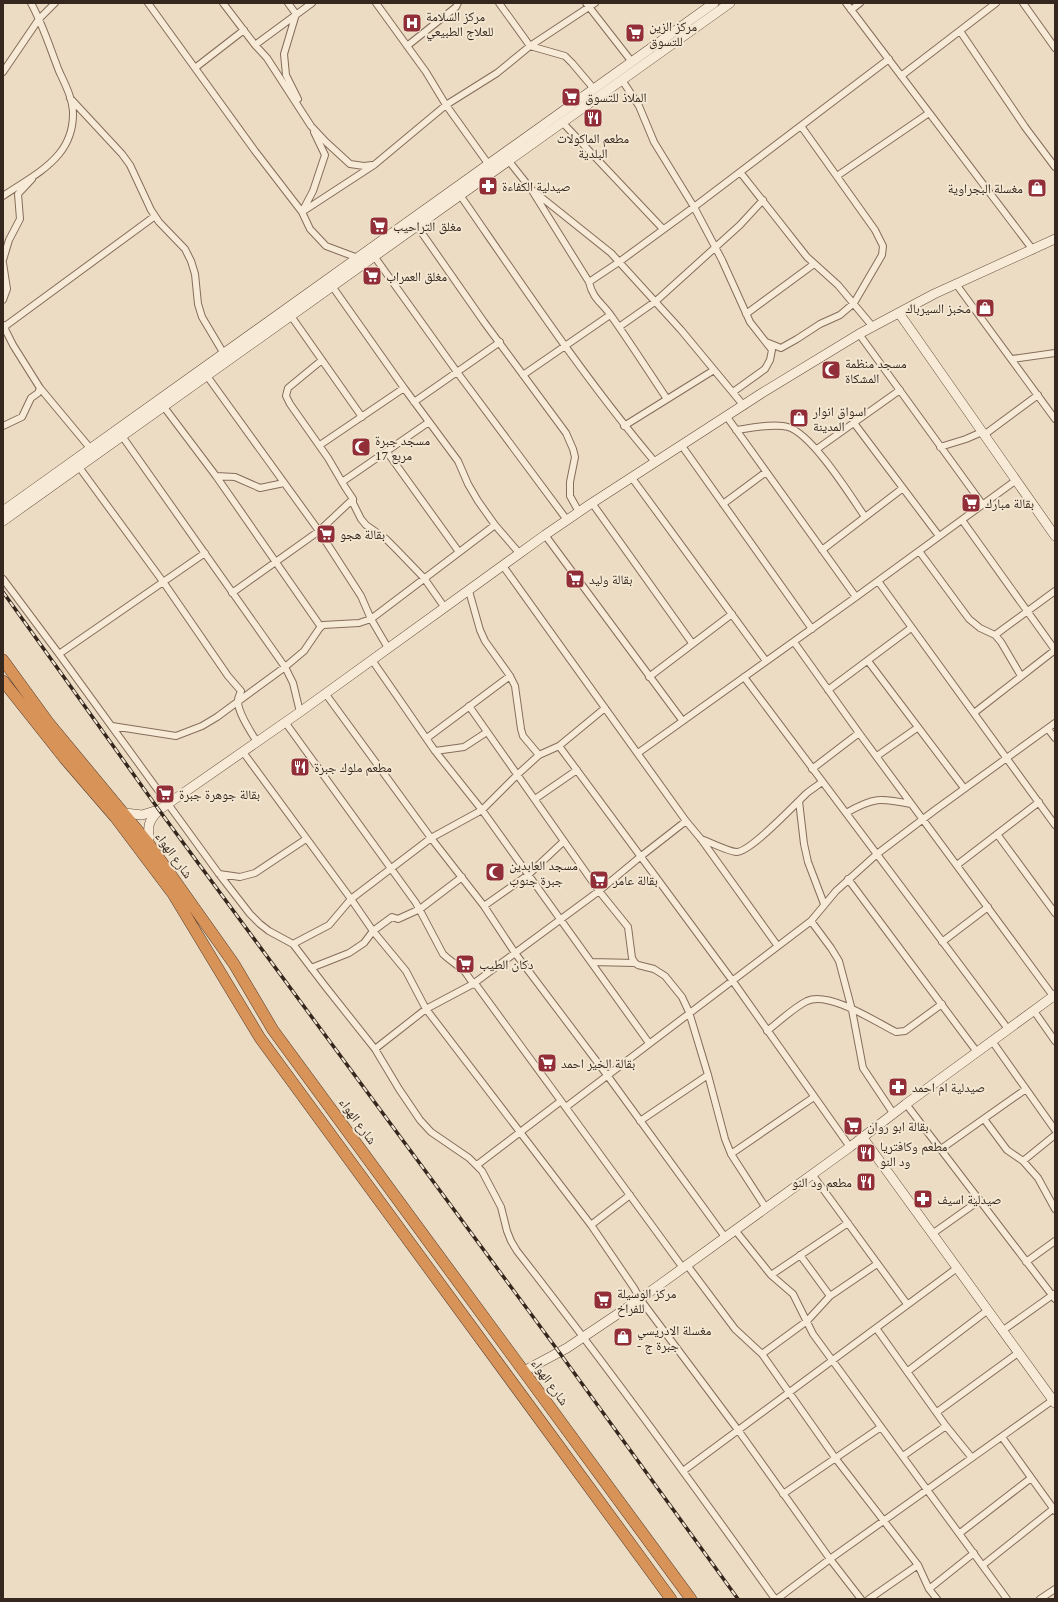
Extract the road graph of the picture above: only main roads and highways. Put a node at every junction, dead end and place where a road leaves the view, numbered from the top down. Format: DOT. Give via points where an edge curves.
graph roads {
  1 [pos="3,660"];
  2 [pos="3,681"];
  3 [pos="671,1599"];
  4 [pos="691,1599"];
  1 -- 4 [label="highway, شارع الهواء" via="48,722 149,844 234,964 273,1030"];
  2 -- 3 [label="highway, شارع الهواء" via="65,760 115,817 173,894 260,1038"];
}
